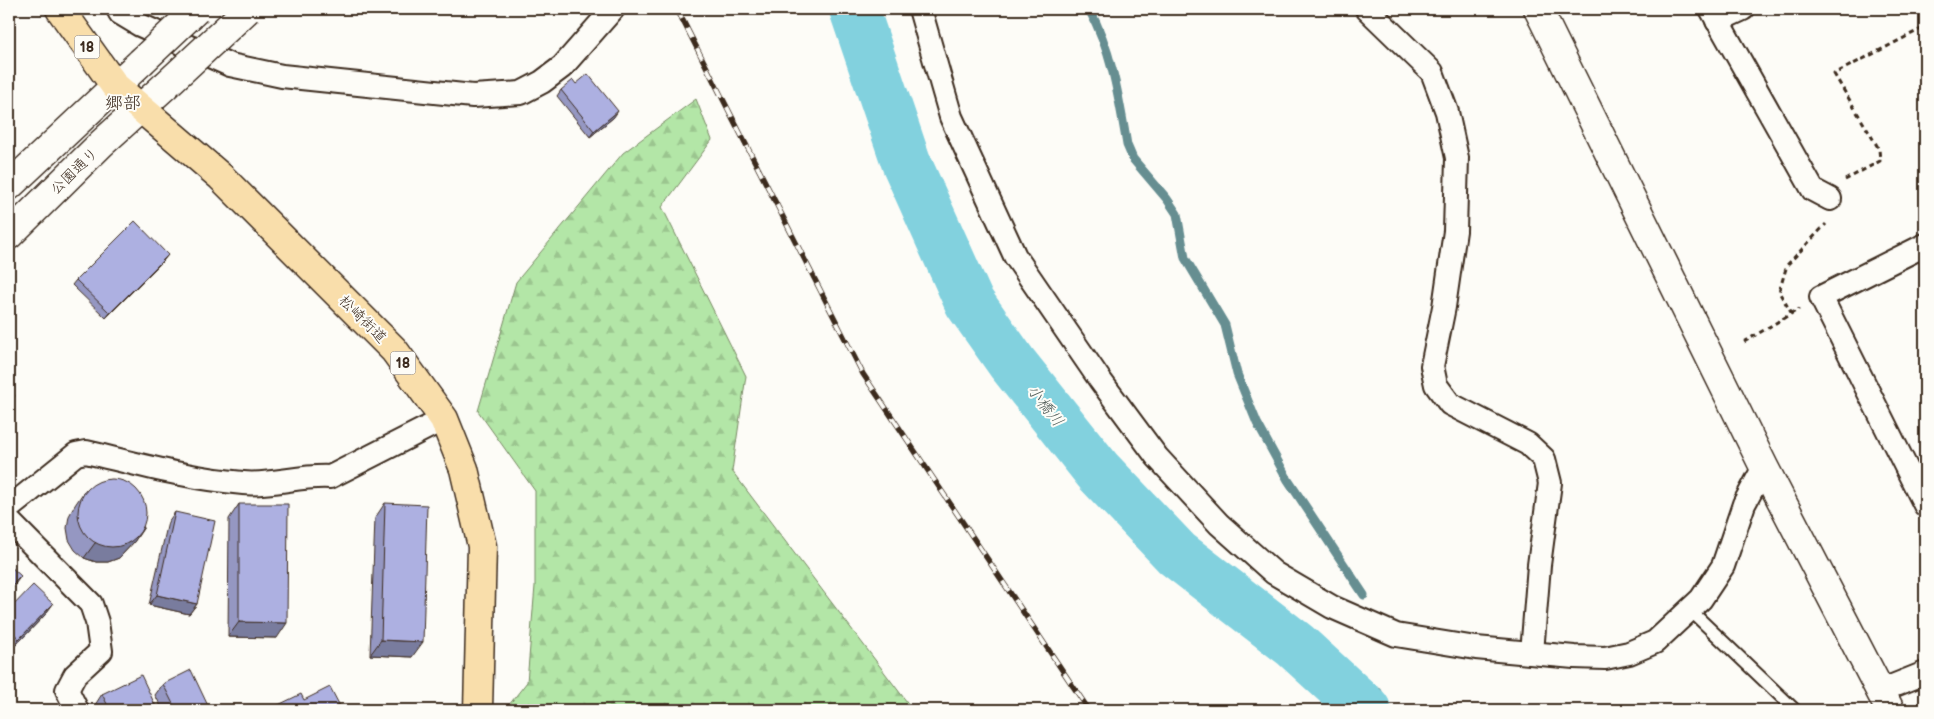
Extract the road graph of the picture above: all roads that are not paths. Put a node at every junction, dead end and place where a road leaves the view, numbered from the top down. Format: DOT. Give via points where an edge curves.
graph roads {
  1 [pos="60,9"];
  2 [pos="118,9"];
  3 [pos="197,9"];
  4 [pos="248,9"];
  5 [pos="613,9"];
  6 [pos="920,9"];
  7 [pos="1367,9"];
  8 [pos="1538,9"];
  9 [pos="1743,9"];
  10 [pos="1714,15"];
  11 [pos="115,86"];
  12 [pos="140,108"];
  13 [pos="9,186"];
  14 [pos="1830,199"];
  15 [pos="9,235"];
  16 [pos="1925,245"];
  17 [pos="444,419"];
  18 [pos="1764,467"];
  19 [pos="1925,505"];
  20 [pos="9,508"];
  21 [pos="9,520"];
  22 [pos="1690,610"];
  23 [pos="1532,653"];
  24 [pos="1925,673"];
  25 [pos="1885,701"];
  26 [pos="77,710"];
  27 [pos="478,710"];
  28 [pos="1795,710"];
  1 -- 11 [label="main road, 18"];
  2 -- 5 [label="street" via="140,25 230,65 282,76 472,96 521,92 542,82 562,67"];
  3 -- 11 [label="street, bridge"];
  4 -- 12 [label="street, 公園通り, bridge"];
  6 -- 23 [label="street" via="951,116 1015,256 1157,457 1219,524 1274,573 1332,607 1396,635"];
  7 -- 23 [label="street" via="1432,72 1447,112 1457,158 1455,231 1432,366 1436,385 1450,404 1528,444 1544,459 1550,483"];
  8 -- 18 [label="street"];
  9 -- 10 [label="street"];
  10 -- 14 [label="street" via="1813,190"];
  11 -- 12 [label="main road, 18"];
  11 -- 13 [label="street"];
  12 -- 15 [label="street, 公園通り"];
  12 -- 17 [label="main road, 松崎街道 / 18" via="221,177 394,350"];
  16 -- 19 [label="street" via="1821,297"];
  17 -- 20 [label="street" via="330,477 311,475 244,484 86,452 76,454"];
  17 -- 27 [label="main road, 松崎街道 / 18" via="464,469 482,546"];
  18 -- 22 [label="street" via="1744,504 1723,566"];
  18 -- 25 [label="street"];
  21 -- 26 [label="street" via="91,604 101,651 75,675 67,690"];
  22 -- 23 [label="street" via="1655,642 1629,652 1605,658"];
  22 -- 28 [label="lane"];
  24 -- 25 [label="street"];
}
